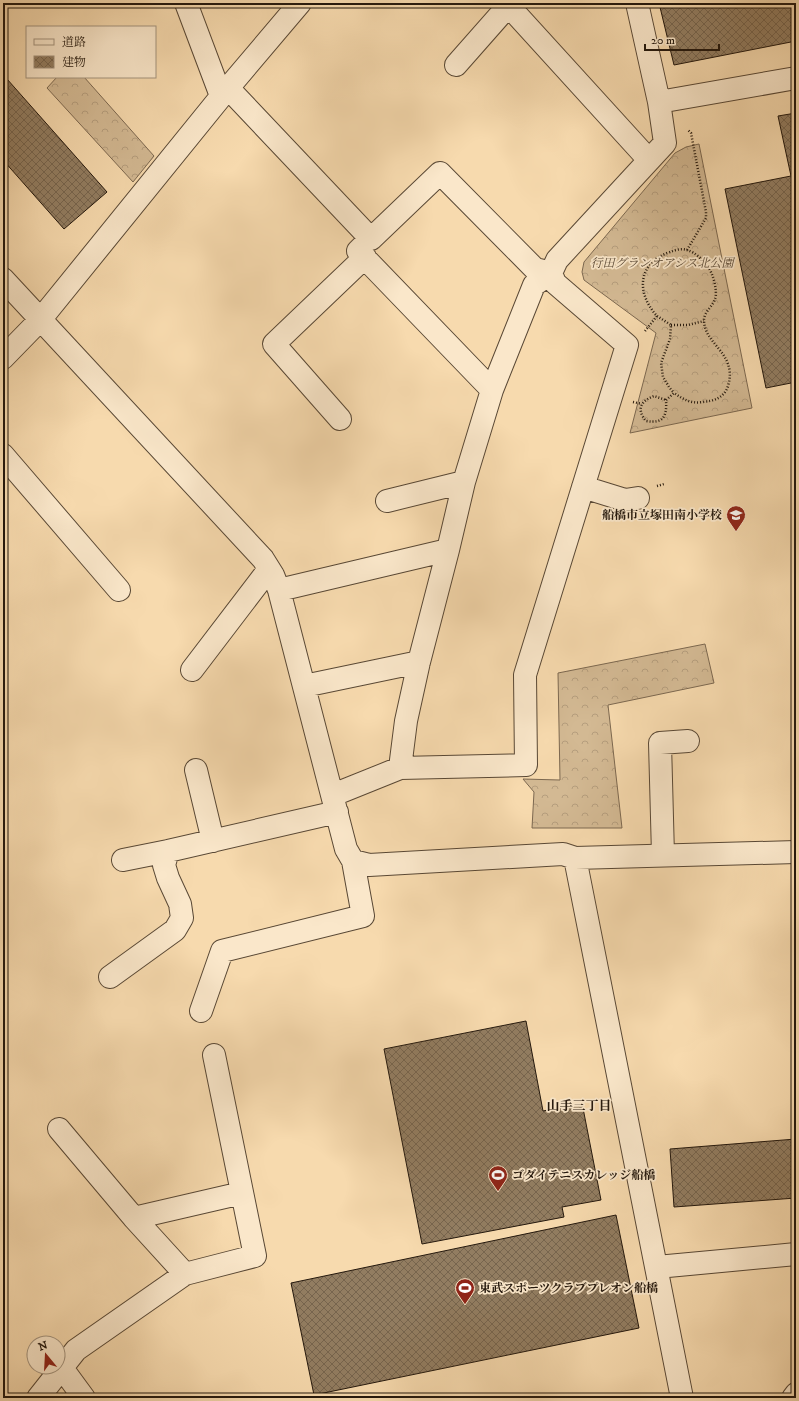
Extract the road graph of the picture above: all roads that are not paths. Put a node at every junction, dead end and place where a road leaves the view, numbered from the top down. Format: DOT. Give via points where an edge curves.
graph roads {
  1 [pos="186,3"];
  2 [pos="300,3"];
  3 [pos="636,3"];
  4 [pos="507,4"];
  5 [pos="456,65"];
  6 [pos="796,78"];
  7 [pos="224,92"];
  8 [pos="659,102"];
  9 [pos="649,160"];
  10 [pos="368,248"];
  11 [pos="551,273"];
  12 [pos="3,280"];
  13 [pos="40,320"];
  14 [pos="3,358"];
  15 [pos="492,390"];
  16 [pos="340,419"];
  17 [pos="3,455"];
  18 [pos="464,482"];
  19 [pos="583,487"];
  20 [pos="638,498"];
  21 [pos="387,502"];
  22 [pos="448,550"];
  23 [pos="269,569"];
  24 [pos="120,590"];
  25 [pos="279,590"];
  26 [pos="419,662"];
  27 [pos="192,670"];
  28 [pos="304,686"];
  29 [pos="688,741"];
  30 [pos="400,768"];
  31 [pos="196,770"];
  32 [pos="335,804"];
  33 [pos="213,841"];
  34 [pos="168,851"];
  35 [pos="796,852"];
  36 [pos="663,855"];
  37 [pos="575,858"];
  38 [pos="123,860"];
  39 [pos="354,861"];
  40 [pos="110,977"];
  41 [pos="201,1011"];
  42 [pos="214,1055"];
  43 [pos="59,1129"];
  44 [pos="242,1193"];
  45 [pos="134,1218"];
  46 [pos="796,1254"];
  47 [pos="657,1267"];
  48 [pos="185,1274"];
  49 [pos="66,1363"];
  50 [pos="66,1373"];
  51 [pos="56,1375"];
  52 [pos="796,1394"];
  53 [pos="38,1398"];
  54 [pos="84,1398"];
  55 [pos="682,1398"];
  56 [pos="793,1398"];
  1 -- 7 [label="street"];
  2 -- 7 [label="street"];
  3 -- 8 [label="street"];
  4 -- 5 [label="street"];
  4 -- 9 [label="street"];
  6 -- 8 [label="street"];
  7 -- 10 [label="street"];
  7 -- 13 [label="street"];
  8 -- 9 [label="street" via="665,143"];
  9 -- 11 [label="street" via="557,260"];
  10 -- 11 [label="street" via="440,173 535,269"];
  10 -- 15 [label="street"];
  10 -- 16 [label="street" via="274,344"];
  11 -- 15 [label="street" via="534,285"];
  11 -- 19 [label="street" via="555,283 627,345"];
  12 -- 13 [label="street"];
  13 -- 14 [label="street"];
  13 -- 23 [label="street" via="263,559"];
  15 -- 18 [label="street"];
  17 -- 24 [label="street"];
  18 -- 21 [label="street"];
  18 -- 22 [label="street"];
  19 -- 20 [label="street" via="625,500"];
  19 -- 30 [label="street" via="525,675 526,765"];
  22 -- 25 [label="street"];
  22 -- 26 [label="street"];
  23 -- 25 [label="street"];
  23 -- 27 [label="street"];
  25 -- 28 [label="street"];
  26 -- 28 [label="street"];
  26 -- 30 [label="street" via="406,721"];
  28 -- 32 [label="street"];
  29 -- 36 [label="street" via="660,743"];
  30 -- 32 [label="street"];
  31 -- 33 [label="street"];
  32 -- 33 [label="street"];
  32 -- 39 [label="street" via="346,849"];
  33 -- 34 [label="street"];
  34 -- 38 [label="street"];
  34 -- 40 [label="street" via="164,865 180,904 182,918 175,930"];
  35 -- 36 [label="street"];
  36 -- 37 [label="street"];
  37 -- 39 [label="street" via="564,854 369,865"];
  37 -- 47 [label="street"];
  39 -- 41 [label="street" via="363,916 222,951"];
  42 -- 44 [label="street"];
  43 -- 45 [label="street"];
  44 -- 45 [label="street"];
  44 -- 48 [label="street" via="255,1256"];
  45 -- 48 [label="street"];
  46 -- 47 [label="street"];
  47 -- 55 [label="street"];
  48 -- 49 [label="street" via="76,1350"];
  50 -- 54 [label="street"];
  51 -- 53 [label="street"];
  52 -- 56 [label="street"];
}
